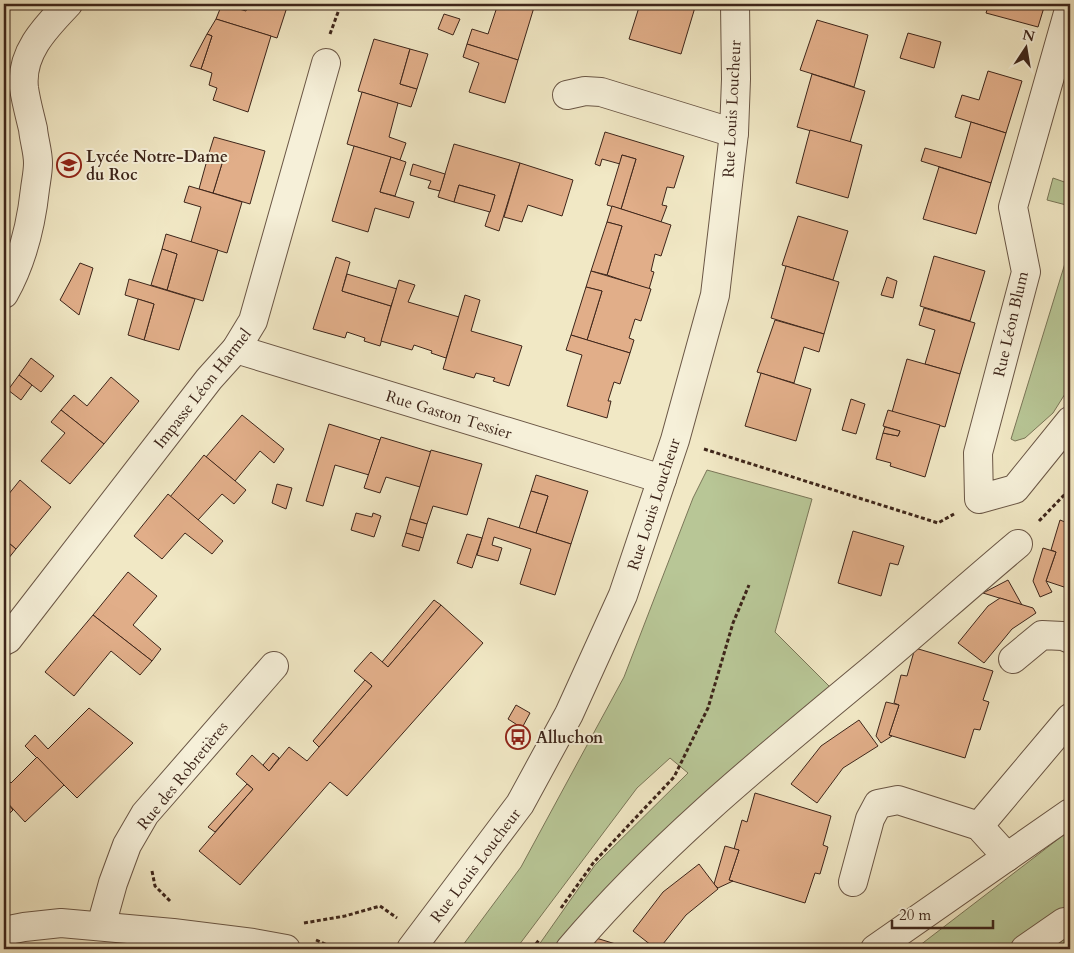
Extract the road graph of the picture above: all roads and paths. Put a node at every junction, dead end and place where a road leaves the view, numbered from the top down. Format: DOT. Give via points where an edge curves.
graph roads {
  1 [pos="68,4"];
  2 [pos="735,4"];
  3 [pos="1070,6"];
  4 [pos="326,62"];
  5 [pos="567,95"];
  6 [pos="734,133"];
  7 [pos="4,294"];
  8 [pos="236,349"];
  9 [pos="1070,421"];
  10 [pos="675,440"];
  11 [pos="662,479"];
  12 [pos="1070,489"];
  13 [pos="979,499"];
  14 [pos="1018,544"];
  15 [pos="748,585"];
  16 [pos="1070,639"];
  17 [pos="4,642"];
  18 [pos="1014,659"];
  19 [pos="274,666"];
  20 [pos="1070,718"];
  21 [pos="1070,813"];
  22 [pos="979,826"];
  23 [pos="128,845"];
  24 [pos="1007,857"];
  25 [pos="853,882"];
  26 [pos="172,903"];
  27 [pos="560,909"];
  28 [pos="1064,922"];
  29 [pos="101,926"];
  30 [pos="4,931"];
  31 [pos="543,933"];
  32 [pos="292,937"];
  33 [pos="385,943"];
  34 [pos="416,943"];
  35 [pos="373,949"];
  36 [pos="532,949"];
  37 [pos="570,949"];
  38 [pos="875,949"];
  39 [pos="1025,949"];
  1 -- 7 [label="street" via="35,43 24,75 38,162 24,249"];
  2 -- 6 [label="street, Rue Louis Loucheur"];
  3 -- 13 [label="street, Rue Léon Blum" via="1013,207 1026,272 978,453"];
  4 -- 8 [label="street, Impasse Léon Harmel" via="253,321"];
  5 -- 6 [label="street" via="601,92"];
  6 -- 10 [label="street, Rue Louis Loucheur" via="715,295"];
  8 -- 11 [label="street, Rue Gaston Tessier"];
  8 -- 17 [label="street, Impasse Léon Harmel" via="209,379"];
  9 -- 13 [label="street" via="1015,489"];
  10 -- 11 [label="street, Rue Louis Loucheur"];
  10 -- 13 [label="path" via="938,523"];
  11 -- 34 [label="street, Rue Louis Loucheur" via="623,595 569,714 520,804"];
  12 -- 14 [label="path"];
  14 -- 37 [label="street" via="763,759 699,817"];
  15 -- 27 [label="path" via="733,623 708,708 674,777 594,862"];
  16 -- 18 [label="street" via="1042,635"];
  19 -- 23 [label="street, Rue des Robretières" via="145,814"];
  20 -- 22 [label="street"];
  21 -- 24 [label="street"];
  22 -- 24 [label="street"];
  22 -- 25 [label="street" via="898,800 878,804 870,819"];
  23 -- 26 [label="path" via="149,856 155,886"];
  23 -- 29 [label="street, Rue des Robretières"];
  24 -- 38 [label="street"];
  28 -- 39 [label="street"];
  29 -- 30 [label="street" via="61,923"];
  29 -- 32 [label="street" via="244,942"];
  31 -- 36 [label="path"];
  32 -- 34 [label="path" via="380,906"];
  33 -- 35 [label="path"];
}
